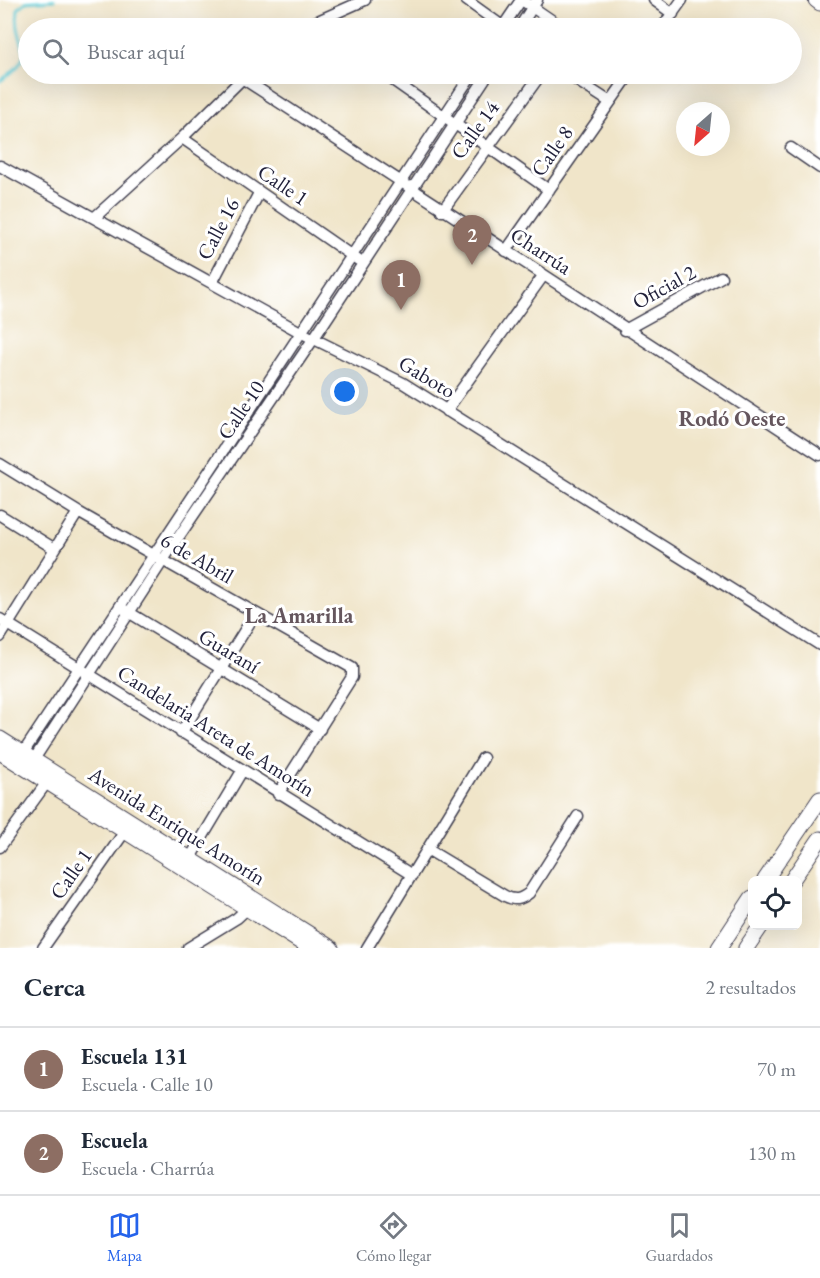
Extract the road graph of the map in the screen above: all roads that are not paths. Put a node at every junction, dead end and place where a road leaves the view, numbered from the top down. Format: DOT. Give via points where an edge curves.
graph roads {
  1 [pos="365,0"];
  2 [pos="466,0"];
  3 [pos="522,0"];
  4 [pos="654,0"];
  5 [pos="682,0"];
  6 [pos="816,0"];
  7 [pos="820,3"];
  8 [pos="535,4"];
  9 [pos="673,14"];
  10 [pos="330,18"];
  11 [pos="490,18"];
  12 [pos="510,18"];
  13 [pos="526,18"];
  14 [pos="551,18"];
  15 [pos="670,18"];
  16 [pos="236,84"];
  17 [pos="256,84"];
  18 [pos="398,84"];
  19 [pos="465,84"];
  20 [pos="481,84"];
  21 [pos="533,84"];
  22 [pos="582,84"];
  23 [pos="622,84"];
  24 [pos="610,102"];
  25 [pos="443,116"];
  26 [pos="455,123"];
  27 [pos="182,138"];
  28 [pos="486,146"];
  29 [pos="792,148"];
  30 [pos="0,166"];
  31 [pos="820,168"];
  32 [pos="399,183"];
  33 [pos="410,190"];
  34 [pos="549,190"];
  35 [pos="259,193"];
  36 [pos="442,211"];
  37 [pos="95,218"];
  38 [pos="506,251"];
  39 [pos="352,256"];
  40 [pos="363,263"];
  41 [pos="543,276"];
  42 [pos="721,277"];
  43 [pos="212,283"];
  44 [pos="625,330"];
  45 [pos="302,333"];
  46 [pos="314,338"];
  47 [pos="446,411"];
  48 [pos="820,455"];
  49 [pos="0,464"];
  50 [pos="78,512"];
  51 [pos="0,515"];
  52 [pos="55,549"];
  53 [pos="152,555"];
  54 [pos="163,561"];
  55 [pos="119,606"];
  56 [pos="129,613"];
  57 [pos="255,614"];
  58 [pos="4,621"];
  59 [pos="0,637"];
  60 [pos="820,645"];
  61 [pos="78,668"];
  62 [pos="221,670"];
  63 [pos="89,675"];
  64 [pos="320,729"];
  65 [pos="181,733"];
  66 [pos="0,739"];
  67 [pos="0,752"];
  68 [pos="483,758"];
  69 [pos="26,762"];
  70 [pos="242,771"];
  71 [pos="50,777"];
  72 [pos="278,794"];
  73 [pos="819,802"];
  74 [pos="578,816"];
  75 [pos="128,826"];
  76 [pos="820,839"];
  77 [pos="0,847"];
  78 [pos="428,849"];
  79 [pos="187,863"];
  80 [pos="412,875"];
  81 [pos="768,876"];
  82 [pos="795,876"];
  83 [pos="251,905"];
  84 [pos="748,905"];
  85 [pos="758,930"];
  86 [pos="42,948"];
  87 [pos="188,948"];
  88 [pos="310,948"];
  89 [pos="331,948"];
  90 [pos="367,948"];
  91 [pos="719,948"];
  92 [pos="746,948"];
  1 -- 10 [label="street"];
  2 -- 11 [label="street"];
  3 -- 8 [label="street"];
  3 -- 12 [label="street"];
  4 -- 9 [label="street"];
  5 -- 9 [label="street"];
  6 -- 7 [label="street"];
  8 -- 13 [label="street"];
  8 -- 14 [label="street"];
  9 -- 15 [label="street"];
  16 -- 27 [label="street"];
  17 -- 32 [label="street, Charrúa"];
  18 -- 25 [label="street"];
  19 -- 25 [label="street, Calle 10"];
  20 -- 26 [label="street, Calle 10"];
  21 -- 28 [label="street, Calle 14"];
  22 -- 24 [label="street"];
  23 -- 24 [label="street, Calle 8"];
  24 -- 34 [label="street, Calle 8"];
  25 -- 26 [label="street"];
  25 -- 32 [label="street, Calle 10"];
  26 -- 28 [label="street"];
  26 -- 33 [label="street, Calle 10"];
  27 -- 35 [label="street, Calle 1"];
  27 -- 37 [label="street"];
  28 -- 34 [label="street"];
  28 -- 36 [label="street, Calle 14"];
  29 -- 31 [label="street"];
  30 -- 37 [label="street, Gaboto"];
  32 -- 33 [label="street, Charrúa"];
  32 -- 39 [label="street, Calle 10"];
  33 -- 36 [label="street, Charrúa"];
  33 -- 40 [label="street, Calle 10"];
  34 -- 38 [label="street, Calle 8"];
  35 -- 39 [label="street, Calle 1"];
  35 -- 43 [label="street, Calle 16"];
  36 -- 38 [label="street, Charrúa"];
  37 -- 43 [label="street, Gaboto"];
  38 -- 41 [label="street, Charrúa"];
  39 -- 40 [label="street, Calle 1"];
  39 -- 45 [label="street, Calle 10"];
  40 -- 46 [label="street, Calle 10"];
  41 -- 44 [label="street, Charrúa"];
  41 -- 47 [label="street"];
  42 -- 44 [label="street, Oficial 2"];
  43 -- 45 [label="street, Gaboto"];
  44 -- 48 [label="street, Charrúa"];
  45 -- 46 [label="street, Gaboto"];
  45 -- 53 [label="street, Calle 10"];
  46 -- 47 [label="street, Gaboto"];
  46 -- 54 [label="street, Calle 10"];
  47 -- 60 [label="street, Gaboto"];
  49 -- 50 [label="street, 6 de Abril"];
  50 -- 52 [label="street"];
  50 -- 53 [label="street, 6 de Abril"];
  51 -- 52 [label="street"];
  52 -- 58 [label="street"];
  53 -- 54 [label="street, 6 de Abril"];
  53 -- 55 [label="street, Calle 10"];
  54 -- 56 [label="street, Calle 10"];
  54 -- 57 [label="street, 6 de Abril"];
  55 -- 56 [label="street, Guaraní"];
  55 -- 61 [label="street, Calle 10"];
  56 -- 62 [label="street, Guaraní"];
  56 -- 63 [label="street, Calle 10"];
  57 -- 62 [label="street"];
  57 -- 64 [label="street, 6 de Abril" via="352,668 352,678"];
  58 -- 59 [label="street"];
  58 -- 61 [label="street, Candelaria Areta de Amorín"];
  61 -- 63 [label="street, Candelaria Areta de Amorín"];
  61 -- 69 [label="street, Calle 10"];
  62 -- 64 [label="street, Guaraní"];
  62 -- 65 [label="street"];
  63 -- 65 [label="street, Candelaria Areta de Amorín"];
  63 -- 69 [label="street, Calle 10"];
  64 -- 72 [label="street"];
  65 -- 70 [label="street, Candelaria Areta de Amorín"];
  66 -- 69 [label="street, Avenida Enrique Amorín"];
  67 -- 69 [label="street, Avenida Enrique Amorín"];
  68 -- 78 [label="street"];
  69 -- 71 [label="street, Avenida Enrique Amorín"];
  70 -- 72 [label="street, Candelaria Areta de Amorín"];
  70 -- 79 [label="street"];
  71 -- 75 [label="street, Avenida Enrique Amorín"];
  71 -- 77 [label="street"];
  72 -- 80 [label="street, Candelaria Areta de Amorín"];
  73 -- 81 [label="street"];
  74 -- 78 [label="street" via="522,899 506,896"];
  75 -- 79 [label="street, Avenida Enrique Amorín"];
  75 -- 86 [label="street, Calle 1"];
  76 -- 82 [label="street"];
  78 -- 80 [label="street"];
  79 -- 83 [label="street, Avenida Enrique Amorín"];
  80 -- 90 [label="street"];
  83 -- 87 [label="street"];
  83 -- 88 [label="street, Avenida Enrique Amorín"];
  83 -- 89 [label="street, Avenida Enrique Amorín"];
  84 -- 91 [label="street"];
  85 -- 92 [label="street"];
}
